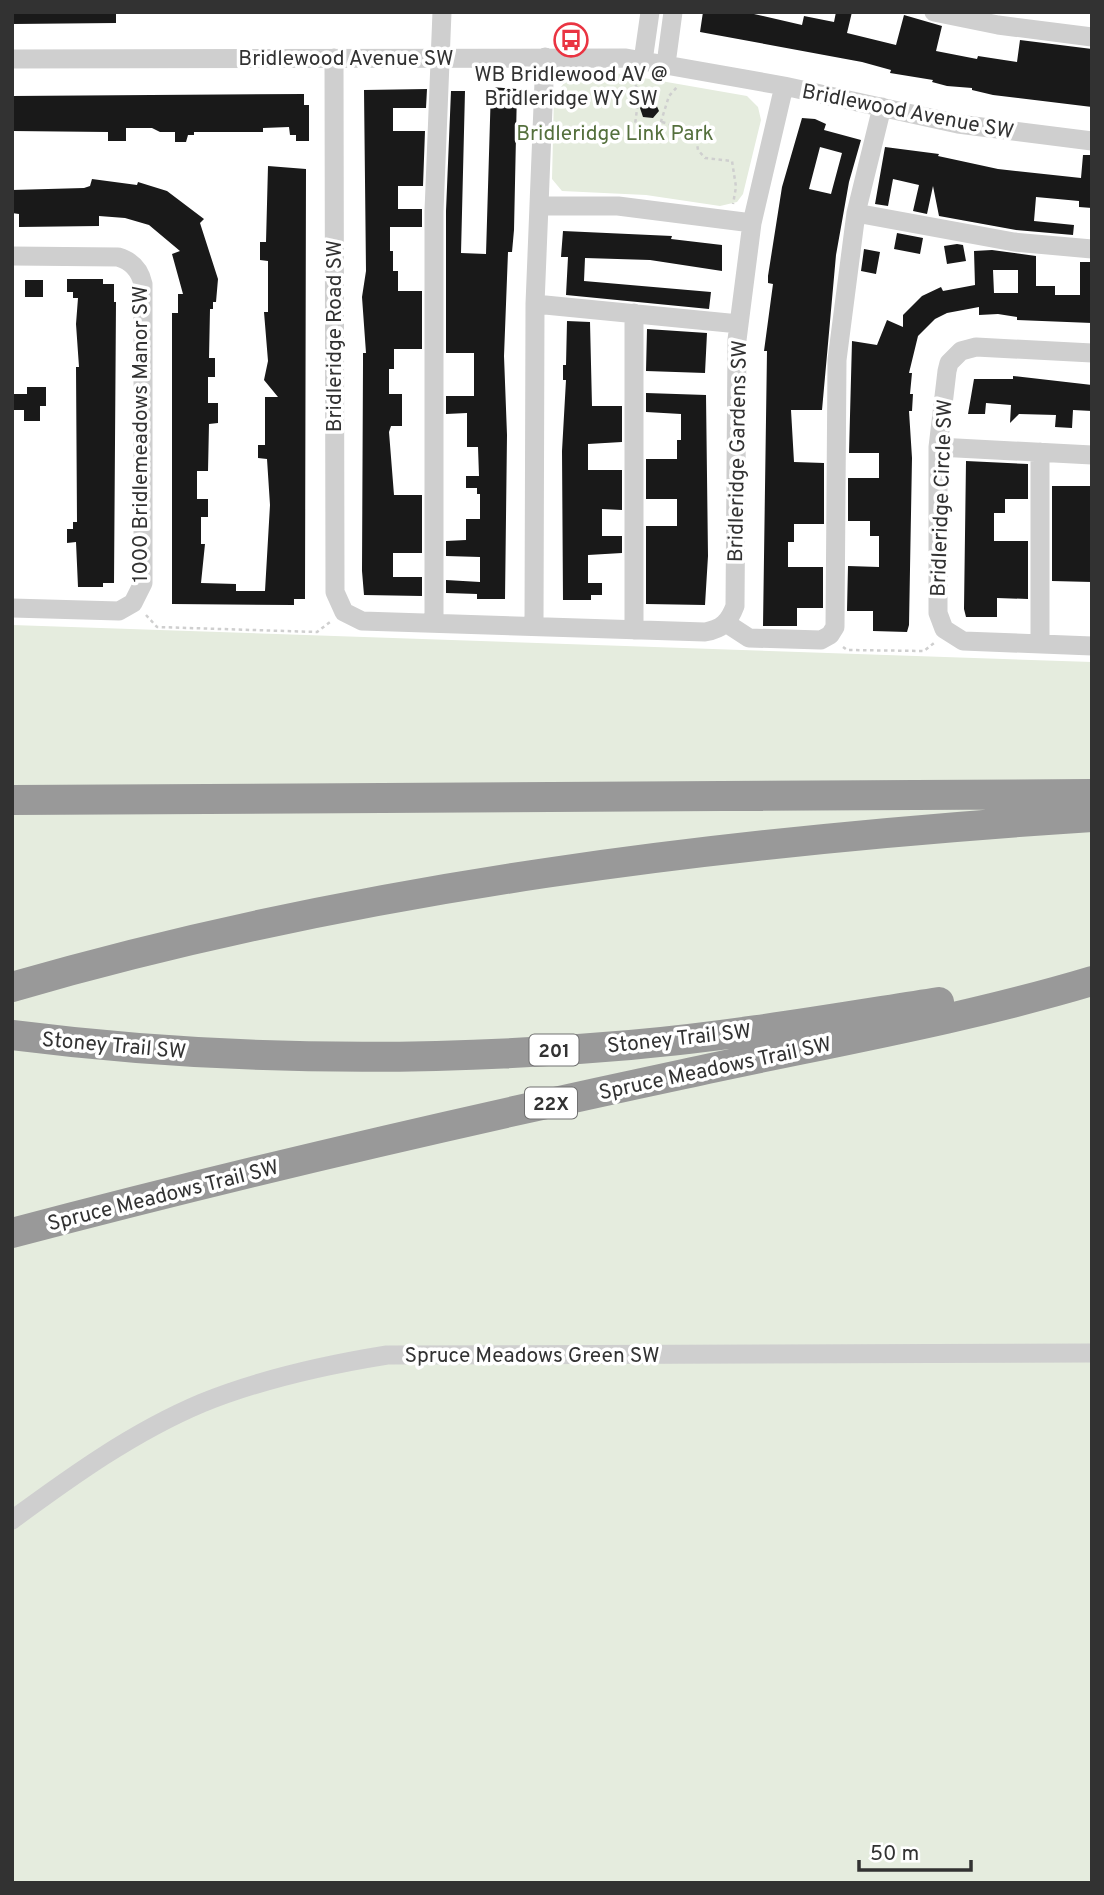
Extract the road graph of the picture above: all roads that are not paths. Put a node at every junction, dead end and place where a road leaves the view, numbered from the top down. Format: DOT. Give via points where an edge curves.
graph roads {
  1 [pos="442,12"];
  2 [pos="650,12"];
  3 [pos="673,12"];
  4 [pos="934,12"];
  5 [pos="1092,37"];
  6 [pos="442,57"];
  7 [pos="545,57"];
  8 [pos="334,58"];
  9 [pos="12,59"];
  10 [pos="634,60"];
  11 [pos="675,66"];
  12 [pos="784,86"];
  13 [pos="882,107"];
  14 [pos="1092,141"];
  15 [pos="539,206"];
  16 [pos="856,213"];
  17 [pos="752,223"];
  18 [pos="1092,249"];
  19 [pos="12,256"];
  20 [pos="535,304"];
  21 [pos="635,313"];
  22 [pos="739,324"];
  23 [pos="1092,353"];
  24 [pos="938,446"];
  25 [pos="1040,452"];
  26 [pos="1092,455"];
  27 [pos="12,608"];
  28 [pos="434,623"];
  29 [pos="726,623"];
  30 [pos="534,626"];
  31 [pos="635,630"];
  32 [pos="1040,644"];
  33 [pos="1092,646"];
  34 [pos="1092,794"];
  35 [pos="12,800"];
  36 [pos="1092,817"];
  37 [pos="1092,980"];
  38 [pos="12,987"];
  39 [pos="12,1035"];
  40 [pos="12,1233"];
  41 [pos="1092,1353"];
  42 [pos="12,1520"];
  1 -- 6 [label="street"];
  2 -- 10 [label="street"];
  3 -- 11 [label="street"];
  4 -- 5 [label="street"];
  6 -- 7 [label="street, Bridlewood Avenue SW"];
  6 -- 8 [label="street, Bridlewood Avenue SW"];
  6 -- 28 [label="street" via="434,211"];
  7 -- 10 [label="street, Bridlewood Avenue SW"];
  7 -- 15 [label="street"];
  8 -- 9 [label="street, Bridlewood Avenue SW"];
  8 -- 28 [label="street, Bridleridge Road SW" via="335,592 344,612 362,621"];
  10 -- 11 [label="street, Bridlewood Avenue SW"];
  11 -- 12 [label="street, Bridlewood Avenue SW"];
  12 -- 13 [label="street, Bridlewood Avenue SW"];
  12 -- 17 [label="street, Bridleridge Gardens SW"];
  13 -- 14 [label="street, Bridlewood Avenue SW" via="971,126"];
  13 -- 16 [label="street"];
  15 -- 17 [label="street" via="608,205"];
  15 -- 20 [label="street"];
  16 -- 18 [label="street" via="1014,242"];
  16 -- 29 [label="street" via="837,360 836,622 830,635 821,640 749,638"];
  17 -- 22 [label="street, Bridleridge Gardens SW"];
  19 -- 27 [label="street, 1000 Bridlemeadows Manor SW" via="118,257 131,262 142,278 143,583 134,603 113,612"];
  20 -- 21 [label="street"];
  20 -- 30 [label="street"];
  21 -- 22 [label="street"];
  21 -- 31 [label="street"];
  22 -- 29 [label="street, Bridleridge Gardens SW" via="735,606"];
  23 -- 24 [label="street, Bridleridge Circle SW" via="976,347 961,351 947,371"];
  24 -- 25 [label="street"];
  24 -- 32 [label="street, Bridleridge Circle SW" via="938,613 947,633 969,642"];
  25 -- 26 [label="street"];
  25 -- 32 [label="street"];
  28 -- 30 [label="street"];
  29 -- 31 [label="street" via="705,632"];
  30 -- 31 [label="street"];
  32 -- 33 [label="street"];
  34 -- 35 [label="highway"];
  36 -- 38 [label="highway" via="724,848 523,876 213,934"];
  37 -- 39 [label="highway, Stoney Trail SW / 201" via="708,1036 536,1052 348,1058 249,1055"];
  37 -- 40 [label="highway, Spruce Meadows Trail SW / 22X" via="951,1018 379,1142"];
  41 -- 42 [label="street, Spruce Meadows Green SW" via="387,1355 333,1363 247,1387 164,1421 88,1466"];
}
